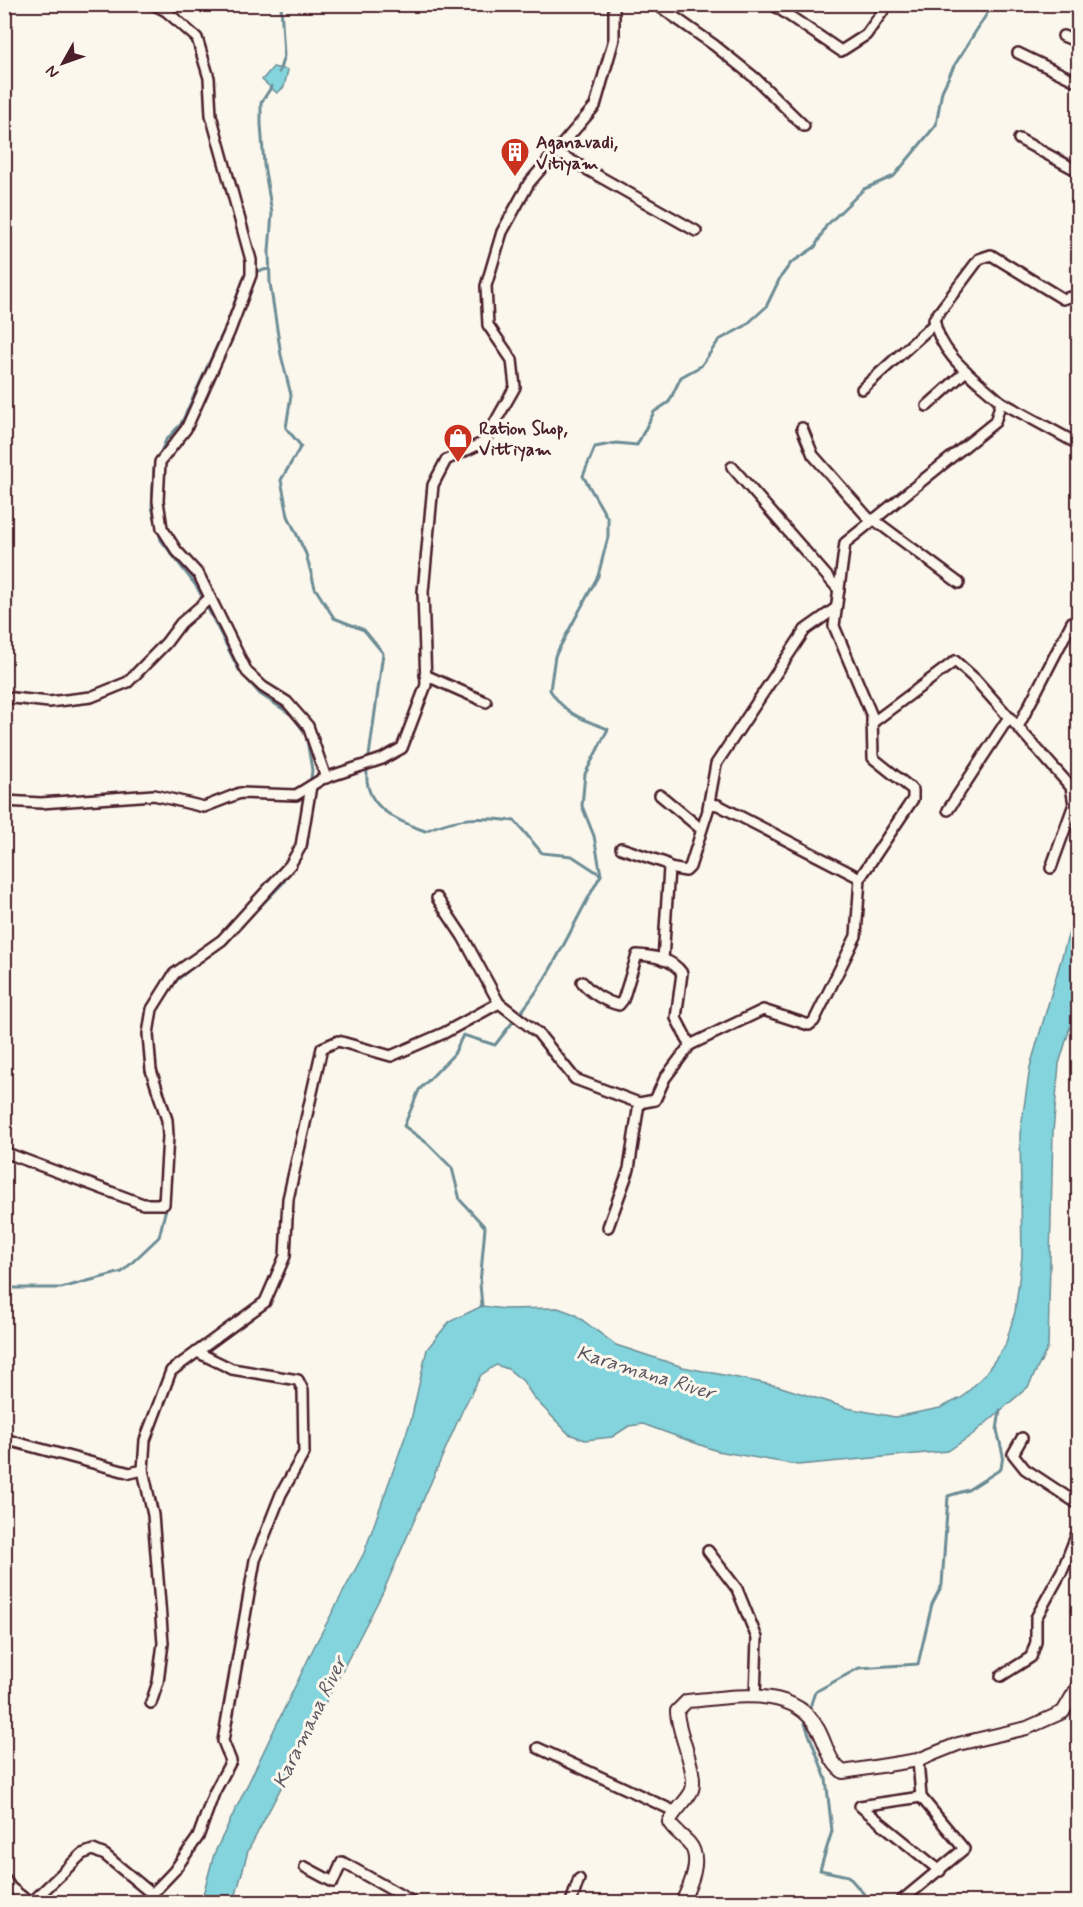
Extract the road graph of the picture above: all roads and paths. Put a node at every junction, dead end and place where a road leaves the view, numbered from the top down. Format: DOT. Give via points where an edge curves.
graph roads {
  1 [pos="153,4"];
  2 [pos="614,4"];
  3 [pos="772,4"];
  4 [pos="888,4"];
  5 [pos="658,6"];
  6 [pos="1063,36"];
  7 [pos="1078,42"];
  8 [pos="1018,53"];
  9 [pos="1078,82"];
  10 [pos="804,126"];
  11 [pos="1018,139"];
  12 [pos="555,152"];
  13 [pos="1078,171"];
  14 [pos="696,231"];
  15 [pos="1078,296"];
  16 [pos="935,323"];
  17 [pos="966,371"];
  18 [pos="862,389"];
  19 [pos="1001,402"];
  20 [pos="927,406"];
  21 [pos="802,428"];
  22 [pos="1078,444"];
  23 [pos="732,467"];
  24 [pos="872,520"];
  25 [pos="959,583"];
  26 [pos="839,590"];
  27 [pos="210,598"];
  28 [pos="836,608"];
  29 [pos="1072,622"];
  30 [pos="425,675"];
  31 [pos="4,697"];
  32 [pos="486,702"];
  33 [pos="1009,717"];
  34 [pos="872,723"];
  35 [pos="1018,727"];
  36 [pos="326,778"];
  37 [pos="311,786"];
  38 [pos="660,795"];
  39 [pos="4,801"];
  40 [pos="708,808"];
  41 [pos="948,810"];
  42 [pos="701,829"];
  43 [pos="621,848"];
  44 [pos="669,868"];
  45 [pos="1051,868"];
  46 [pos="860,878"];
  47 [pos="437,898"];
  48 [pos="663,960"];
  49 [pos="582,982"];
  50 [pos="499,1004"];
  51 [pos="690,1045"];
  52 [pos="639,1103"];
  53 [pos="4,1152"];
  54 [pos="608,1227"];
  55 [pos="197,1352"];
  56 [pos="1022,1438"];
  57 [pos="4,1439"];
  58 [pos="143,1470"];
  59 [pos="1078,1503"];
  60 [pos="1078,1531"];
  61 [pos="708,1551"];
  62 [pos="1001,1676"];
  63 [pos="1078,1686"];
  64 [pos="755,1697"];
  65 [pos="151,1703"];
  66 [pos="538,1748"];
  67 [pos="918,1760"];
  68 [pos="921,1797"];
  69 [pos="674,1811"];
  70 [pos="305,1867"];
  71 [pos="940,1871"];
  72 [pos="4,1878"];
  73 [pos="579,1879"];
  74 [pos="30,1902"];
  75 [pos="413,1902"];
  76 [pos="572,1902"];
  77 [pos="682,1902"];
  78 [pos="900,1902"];
  1 -- 27 [label="street" via="166,10 197,38 209,78 211,115 251,260 251,275 186,429 160,462 158,501 162,528 199,575"];
  2 -- 12 [label="street" via="614,39 595,106"];
  3 -- 4 [label="street" via="842,51 866,35"];
  5 -- 10 [label="street" via="747,71"];
  6 -- 7 [label="street"];
  8 -- 9 [label="street"];
  11 -- 13 [label="street"];
  12 -- 14 [label="street"];
  12 -- 30 [label="street" via="529,183 502,232 486,286 488,325 512,360 515,387 484,442 446,460 433,485 423,592"];
  15 -- 16 [label="street" via="1063,299 991,255 979,259 934,319"];
  16 -- 17 [label="street" via="936,333"];
  16 -- 18 [label="street"];
  17 -- 19 [label="street"];
  17 -- 20 [label="street"];
  19 -- 22 [label="street"];
  19 -- 24 [label="street" via="995,422"];
  21 -- 24 [label="street" via="813,455"];
  23 -- 26 [label="street"];
  24 -- 25 [label="street"];
  24 -- 26 [label="street" via="844,543"];
  26 -- 28 [label="street"];
  27 -- 31 [label="street" via="181,623 128,682 91,697 49,702"];
  27 -- 36 [label="street" via="247,672 287,702 308,726"];
  28 -- 34 [label="street" via="834,626"];
  28 -- 40 [label="street" via="805,630 716,764"];
  29 -- 35 [label="street"];
  30 -- 32 [label="street"];
  30 -- 36 [label="street" via="426,686 402,748"];
  33 -- 34 [label="street" via="955,661"];
  33 -- 35 [label="street"];
  33 -- 41 [label="street"];
  34 -- 46 [label="street" via="873,758 913,790 913,800"];
  35 -- 45 [label="street" via="1071,787 1074,804"];
  36 -- 37 [label="street"];
  37 -- 39 [label="street" via="296,795 240,793 204,807 154,795 41,803"];
  37 -- 53 [label="street" via="301,846 290,865 222,940 174,974 152,1009 148,1034 150,1070 167,1128 164,1204 143,1204"];
  38 -- 42 [label="street"];
  40 -- 42 [label="street"];
  40 -- 46 [label="street" via="710,804 718,805"];
  42 -- 44 [label="street" via="690,867 686,871"];
  43 -- 44 [label="street"];
  44 -- 48 [label="street"];
  46 -- 51 [label="street" via="856,936 814,1022 809,1025 763,1010"];
  47 -- 50 [label="street"];
  48 -- 49 [label="street" via="637,955 619,1005 589,991"];
  48 -- 51 [label="street" via="676,964 682,974 676,1018"];
  50 -- 52 [label="street" via="538,1033 575,1079"];
  50 -- 55 [label="street" via="391,1056 338,1041 322,1048 288,1199 285,1257 265,1302"];
  51 -- 52 [label="street" via="665,1078 655,1100"];
  52 -- 54 [label="street" via="629,1169"];
  55 -- 58 [label="street" via="171,1371 145,1440"];
  55 -- 74 [label="street" via="232,1369 298,1380 303,1390 304,1452 255,1560 248,1595 223,1741 231,1761 198,1837 152,1894 105,1855 93,1850 82,1854"];
  56 -- 59 [label="street" via="1013,1454 1025,1469"];
  57 -- 58 [label="street" via="130,1473"];
  58 -- 65 [label="street" via="153,1515 163,1642"];
  60 -- 62 [label="street" via="1063,1569 1036,1618 1036,1642 1031,1657"];
  61 -- 64 [label="street" via="737,1589 757,1638"];
  63 -- 67 [label="street" via="1063,1712 1027,1728 958,1744"];
  64 -- 67 [label="street" via="784,1700 803,1709 818,1728 833,1764 843,1772"];
  64 -- 69 [label="street" via="687,1701 676,1711 694,1779 692,1791"];
  66 -- 69 [label="street"];
  67 -- 68 [label="street"];
  68 -- 71 [label="street" via="964,1849"];
  68 -- 71 [label="street" via="860,1806"];
  69 -- 77 [label="street" via="669,1822 690,1844 694,1854 693,1872"];
  70 -- 75 [label="street" via="333,1882 342,1862"];
  71 -- 78 [label="street"];
  72 -- 74 [label="street" via="10,1888"];
  73 -- 76 [label="street"];
}
